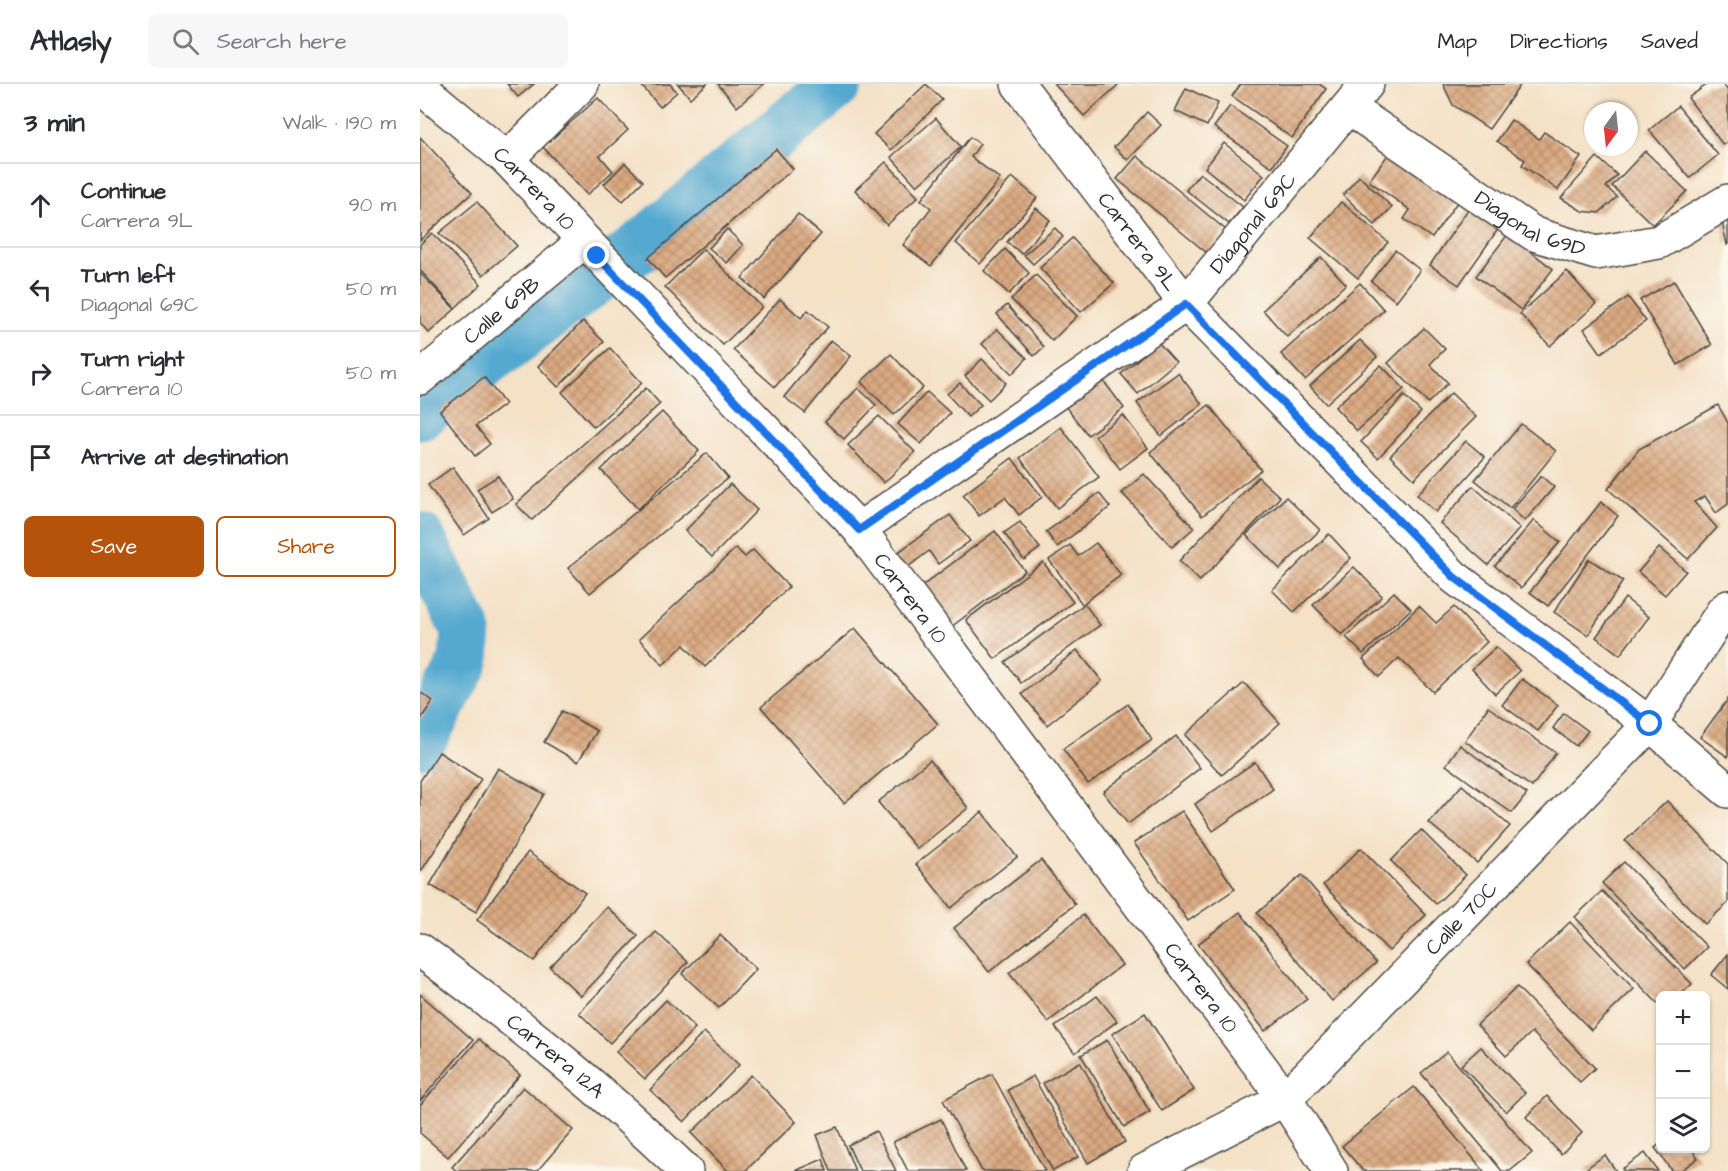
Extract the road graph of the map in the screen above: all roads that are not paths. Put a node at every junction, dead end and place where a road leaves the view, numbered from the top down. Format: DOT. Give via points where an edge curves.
graph roads {
  1 [pos="582,84"];
  2 [pos="1018,84"];
  3 [pos="420,87"];
  4 [pos="1358,96"];
  5 [pos="507,159"];
  6 [pos="1728,201"];
  7 [pos="591,249"];
  8 [pos="1186,304"];
  9 [pos="420,378"];
  10 [pos="859,530"];
  11 [pos="1728,607"];
  12 [pos="1650,724"];
  13 [pos="1728,791"];
  14 [pos="420,950"];
  15 [pos="1285,1099"];
  16 [pos="686,1171"];
  17 [pos="1144,1171"];
  18 [pos="1331,1171"];
  1 -- 5 [label="street"];
  2 -- 8 [label="street, Carrera 9L"];
  3 -- 5 [label="street, Carrera 10"];
  4 -- 6 [label="street, Diagonal 69D" via="1534,234 1596,253 1659,242"];
  4 -- 8 [label="street, Diagonal 69C"];
  5 -- 7 [label="street, Carrera 10"];
  7 -- 9 [label="street, Calle 69B"];
  7 -- 10 [label="street, Carrera 10"];
  8 -- 10 [label="street, Diagonal 69C"];
  8 -- 12 [label="street, Carrera 9L" via="1454,577"];
  10 -- 15 [label="street, Carrera 10"];
  11 -- 12 [label="street, Calle 70C"];
  12 -- 13 [label="street, Carrera 9L"];
  12 -- 15 [label="street, Calle 70C"];
  14 -- 16 [label="street, Carrera 12A" via="586,1080"];
  15 -- 17 [label="street, Calle 70C"];
  15 -- 18 [label="street, Carrera 10"];
}
